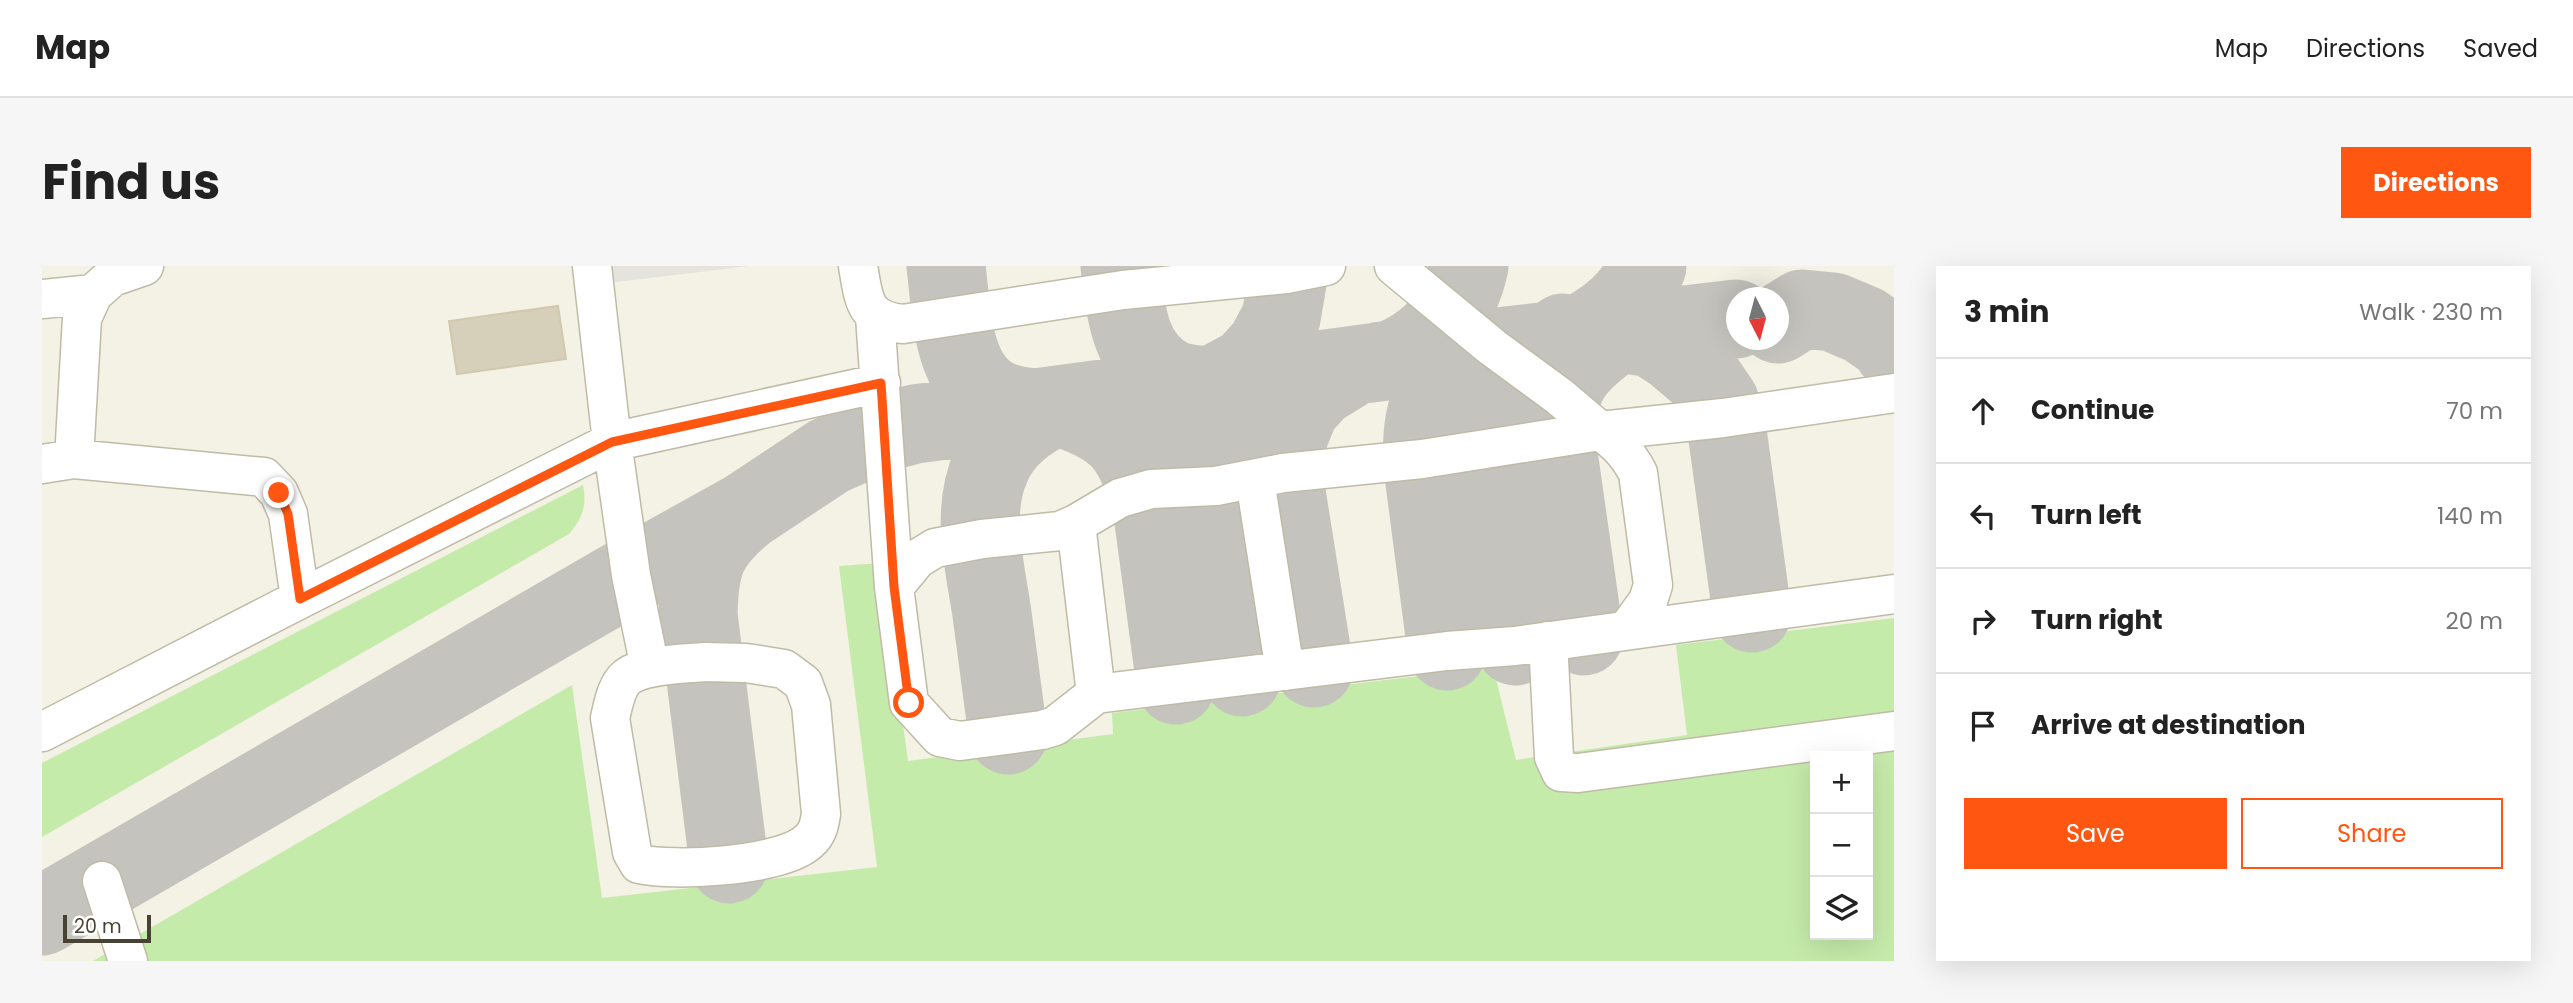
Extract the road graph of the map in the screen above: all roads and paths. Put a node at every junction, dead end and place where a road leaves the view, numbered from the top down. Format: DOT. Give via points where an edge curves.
graph roads {
  1 [pos="144,266"];
  2 [pos="592,266"];
  3 [pos="858,266"];
  4 [pos="1326,266"];
  5 [pos="1394,266"];
  6 [pos="93,294"];
  7 [pos="42,299"];
  8 [pos="875,316"];
  9 [pos="881,383"];
  10 [pos="1894,393"];
  11 [pos="1600,431"];
  12 [pos="612,442"];
  13 [pos="58,462"];
  14 [pos="1255,480"];
  15 [pos="1076,524"];
  16 [pos="894,587"];
  17 [pos="1894,594"];
  18 [pos="300,599"];
  19 [pos="1627,630"];
  20 [pos="1548,641"];
  21 [pos="650,668"];
  22 [pos="1285,671"];
  23 [pos="1096,694"];
  24 [pos="1894,731"];
  25 [pos="42,732"];
  26 [pos="102,881"];
  27 [pos="128,961"];
  1 -- 6 [label="lane" via="112,277"];
  2 -- 12 [label="lane"];
  3 -- 8 [label="lane" via="865,303"];
  4 -- 8 [label="lane" via="1123,290 903,324"];
  5 -- 11 [label="lane"];
  6 -- 7 [label="lane"];
  6 -- 13 [label="lane" via="82,318"];
  8 -- 9 [label="lane"];
  9 -- 12 [label="lane"];
  9 -- 16 [label="lane"];
  10 -- 11 [label="lane"];
  11 -- 14 [label="lane"];
  11 -- 19 [label="lane" via="1616,442 1638,473 1653,585 1648,601"];
  12 -- 18 [label="lane"];
  12 -- 21 [label="lane"];
  13 -- 18 [label="lane" via="264,478 279,493 288,514"];
  14 -- 15 [label="lane" via="1147,489 1120,498"];
  14 -- 22 [label="lane"];
  15 -- 16 [label="lane" via="935,548 918,559"];
  15 -- 23 [label="lane"];
  16 -- 23 [label="lane" via="909,703 940,737 960,741 1042,730 1055,726"];
  17 -- 19 [label="lane"];
  18 -- 25 [label="lane"];
  19 -- 20 [label="lane"];
  20 -- 22 [label="lane"];
  20 -- 24 [label="lane" via="1554,757 1561,772"];
  21 -- 21 [label="lane" via="626,677 610,719 632,852 639,864 729,864 779,858 805,845 818,831 821,814 811,705 803,683 784,669 746,663"];
  22 -- 23 [label="lane"];
  26 -- 27 [label="lane"];
}
